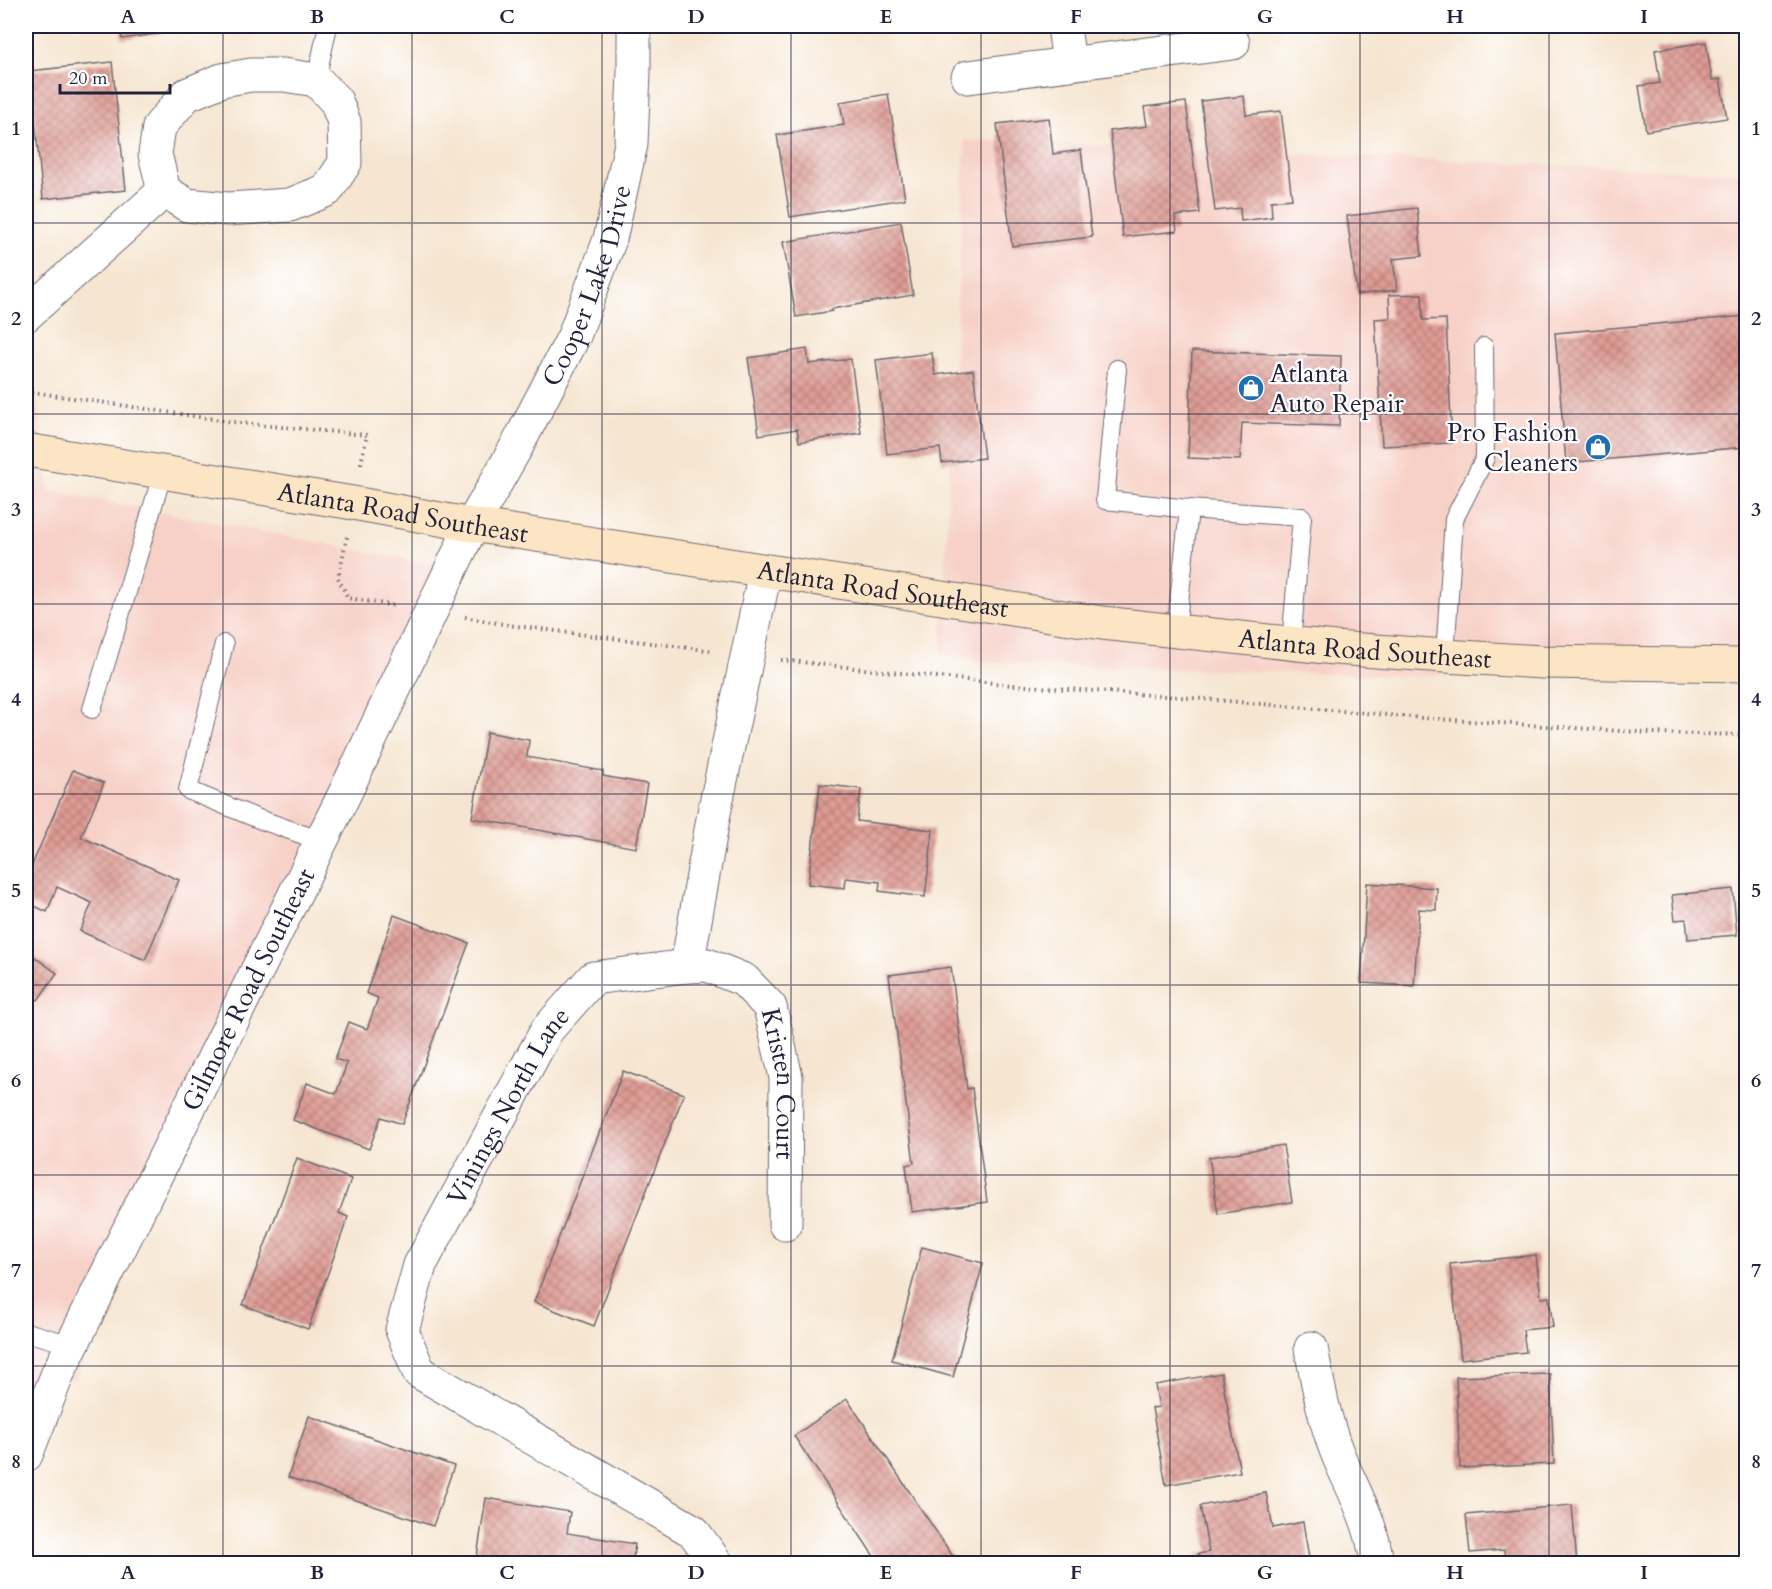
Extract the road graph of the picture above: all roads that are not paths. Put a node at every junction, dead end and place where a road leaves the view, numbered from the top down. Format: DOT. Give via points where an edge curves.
graph roads {
  1 [pos="328,26"];
  2 [pos="634,26"];
  3 [pos="1064,26"];
  4 [pos="1233,43"];
  5 [pos="1069,64"];
  6 [pos="968,77"];
  7 [pos="316,80"];
  8 [pos="164,192"];
  9 [pos="26,315"];
  10 [pos="1484,347"];
  11 [pos="1116,369"];
  12 [pos="26,450"];
  13 [pos="163,472"];
  14 [pos="1189,509"];
  15 [pos="472,525"];
  16 [pos="765,572"];
  17 [pos="1176,631"];
  18 [pos="224,644"];
  19 [pos="1291,644"];
  20 [pos="1445,656"];
  21 [pos="1746,665"];
  22 [pos="92,709"];
  23 [pos="321,841"];
  24 [pos="687,966"];
  25 [pos="785,1224"];
  26 [pos="26,1332"];
  27 [pos="72,1345"];
  28 [pos="1311,1347"];
  29 [pos="26,1455"];
  30 [pos="717,1563"];
  31 [pos="1377,1563"];
  1 -- 7 [label="lane"];
  2 -- 15 [label="street, Cooper Lake Drive" via="631,144 610,240 574,336"];
  3 -- 5 [label="street"];
  4 -- 5 [label="street"];
  5 -- 6 [label="street"];
  7 -- 8 [label="street" via="251,75 222,80 186,95 159,127 155,154"];
  7 -- 8 [label="street" via="336,101 344,122 345,164 327,190 290,205 228,209 187,205"];
  8 -- 9 [label="street"];
  10 -- 20 [label="lane" via="1485,458 1454,519"];
  11 -- 14 [label="lane" via="1105,500"];
  12 -- 13 [label="main road, Atlanta Road Southeast"];
  13 -- 15 [label="main road, Atlanta Road Southeast"];
  13 -- 22 [label="lane"];
  14 -- 17 [label="lane"];
  14 -- 19 [label="lane" via="1302,517"];
  15 -- 16 [label="main road, Atlanta Road Southeast"];
  15 -- 23 [label="street, Gilmore Road Southeast"];
  16 -- 17 [label="main road, Atlanta Road Southeast"];
  16 -- 24 [label="street" via="714,813"];
  17 -- 19 [label="main road, Atlanta Road Southeast"];
  18 -- 23 [label="lane" via="188,790"];
  19 -- 20 [label="main road, Atlanta Road Southeast"];
  20 -- 21 [label="main road, Atlanta Road Southeast" via="1542,662"];
  23 -- 27 [label="street, Gilmore Road Southeast"];
  24 -- 25 [label="street, Kristen Court" via="707,965 744,980 770,1007 786,1077"];
  24 -- 30 [label="street, Vinings North Lane" via="593,978 547,1030 420,1265 402,1330 419,1372 693,1531"];
  26 -- 27 [label="lane"];
  27 -- 29 [label="street, Gilmore Road Southeast"];
  28 -- 31 [label="street" via="1324,1416 1359,1499"];
}
